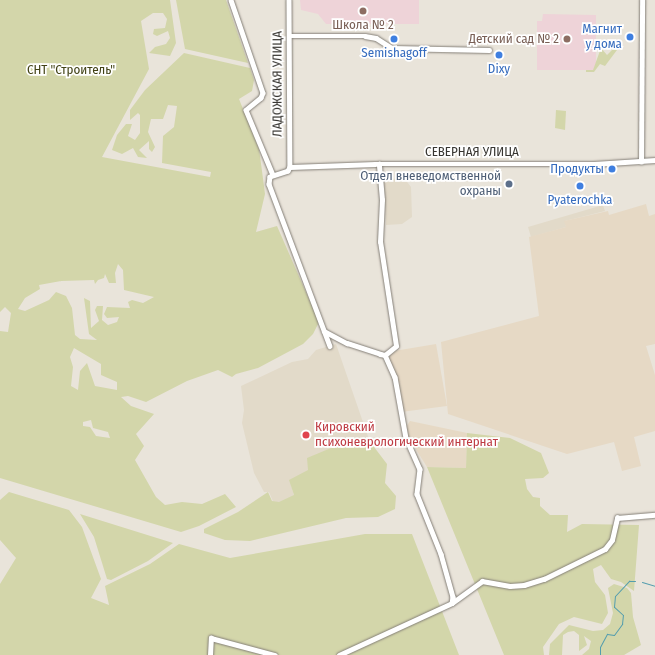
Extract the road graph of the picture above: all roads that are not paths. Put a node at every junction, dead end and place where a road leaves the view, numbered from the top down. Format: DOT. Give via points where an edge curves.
graph roads {
  1 [pos="231,0"];
  2 [pos="289,0"];
  3 [pos="642,0"];
  4 [pos="289,36"];
  5 [pos="489,50"];
  6 [pos="655,160"];
  7 [pos="641,162"];
  8 [pos="379,164"];
  9 [pos="290,167"];
  10 [pos="273,175"];
  11 [pos="324,331"];
  12 [pos="330,346"];
  13 [pos="385,355"];
  14 [pos="655,515"];
  15 [pos="452,603"];
  16 [pos="210,655"];
  17 [pos="275,655"];
  18 [pos="339,655"];
  1 -- 10 [label="street" via="263,93 261,98 246,110"];
  2 -- 4 [label="street, ЛАДОЖСКАЯ УЛИЦА"];
  3 -- 7 [label="street"];
  4 -- 5 [label="street" via="365,36 376,38 392,48"];
  4 -- 9 [label="street, ЛАДОЖСКАЯ УЛИЦА"];
  6 -- 7 [label="street, СЕВЕРНАЯ УЛИЦА"];
  7 -- 8 [label="street, СЕВЕРНАЯ УЛИЦА"];
  8 -- 9 [label="street, СЕВЕРНАЯ УЛИЦА"];
  8 -- 13 [label="street" via="382,200 380,242 396,335 396,346"];
  9 -- 10 [label="street" via="288,171"];
  10 -- 11 [label="street" via="268,180 269,184"];
  11 -- 12 [label="street"];
  11 -- 13 [label="street" via="347,343"];
  13 -- 15 [label="street" via="395,377 406,438 420,469 417,494 441,554 453,597"];
  14 -- 15 [label="street" via="617,518 612,540 605,549 544,579 510,586 482,581"];
  15 -- 18 [label="street"];
  16 -- 17 [label="street" via="211,638"];
}
